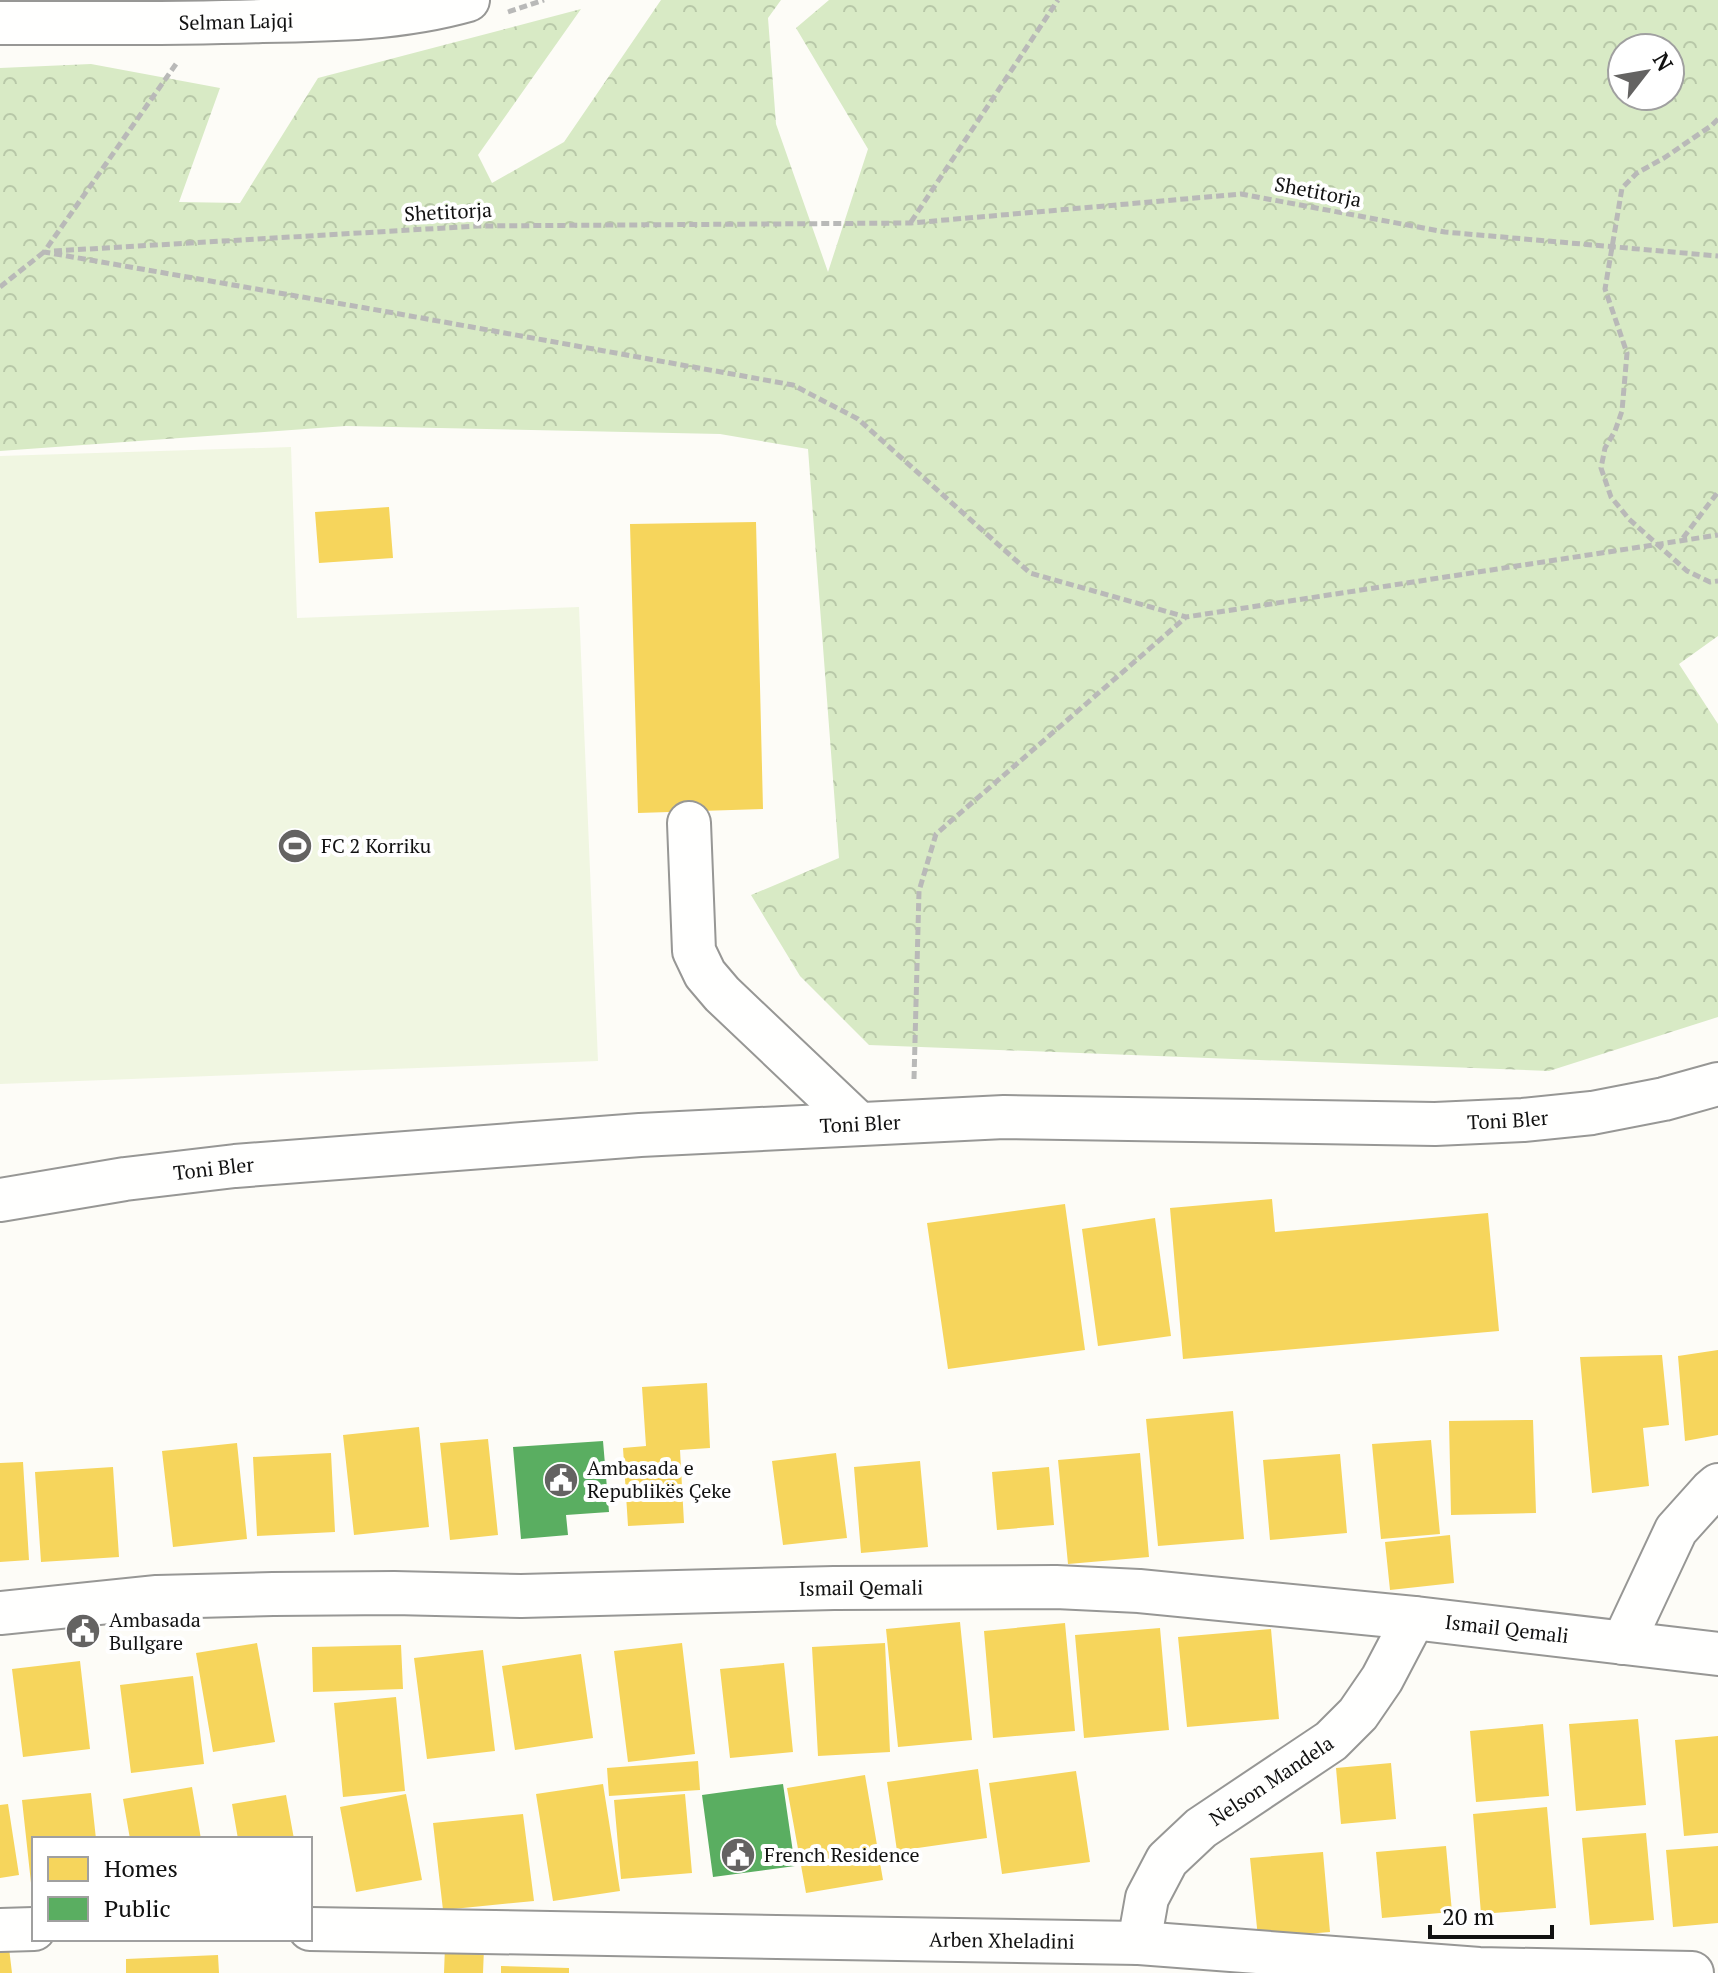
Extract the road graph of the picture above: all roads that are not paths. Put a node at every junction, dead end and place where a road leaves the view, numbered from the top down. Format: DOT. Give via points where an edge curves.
graph roads {
  1 [pos="468,0"];
  2 [pos="0,23"];
  3 [pos="689,823"];
  4 [pos="1718,1084"];
  5 [pos="859,1124"];
  6 [pos="0,1200"];
  7 [pos="1718,1485"];
  8 [pos="0,1613"];
  9 [pos="1414,1618"];
  10 [pos="1623,1643"];
  11 [pos="1718,1654"];
  12 [pos="32,1929"];
  13 [pos="312,1929"];
  14 [pos="0,1930"];
  15 [pos="1139,1943"];
  16 [pos="732,1954"];
  17 [pos="1692,1973"];
  1 -- 2 [label="street, Selman Lajqi" via="353,19"];
  3 -- 5 [label="street" via="694,951 705,974"];
  4 -- 5 [label="street, Toni Bler" via="1592,1113 1523,1120 1435,1124 1004,1117"];
  5 -- 6 [label="street, Toni Bler" via="235,1166"];
  7 -- 10 [label="street" via="1676,1530"];
  8 -- 9 [label="street, Ismail Qemali" via="157,1597 984,1586 1139,1591"];
  9 -- 10 [label="street, Ismail Qemali"];
  9 -- 15 [label="street, Nelson Mandela" via="1382,1679 1331,1741 1201,1828 1167,1860 1147,1898"];
  10 -- 11 [label="street, Ismail Qemali"];
  12 -- 14 [label="street"];
  13 -- 16 [label="street, Arben Xheladini"];
  15 -- 16 [label="street, Arben Xheladini"];
  15 -- 17 [label="street, Arben Xheladini" via="1479,1969"];
}
